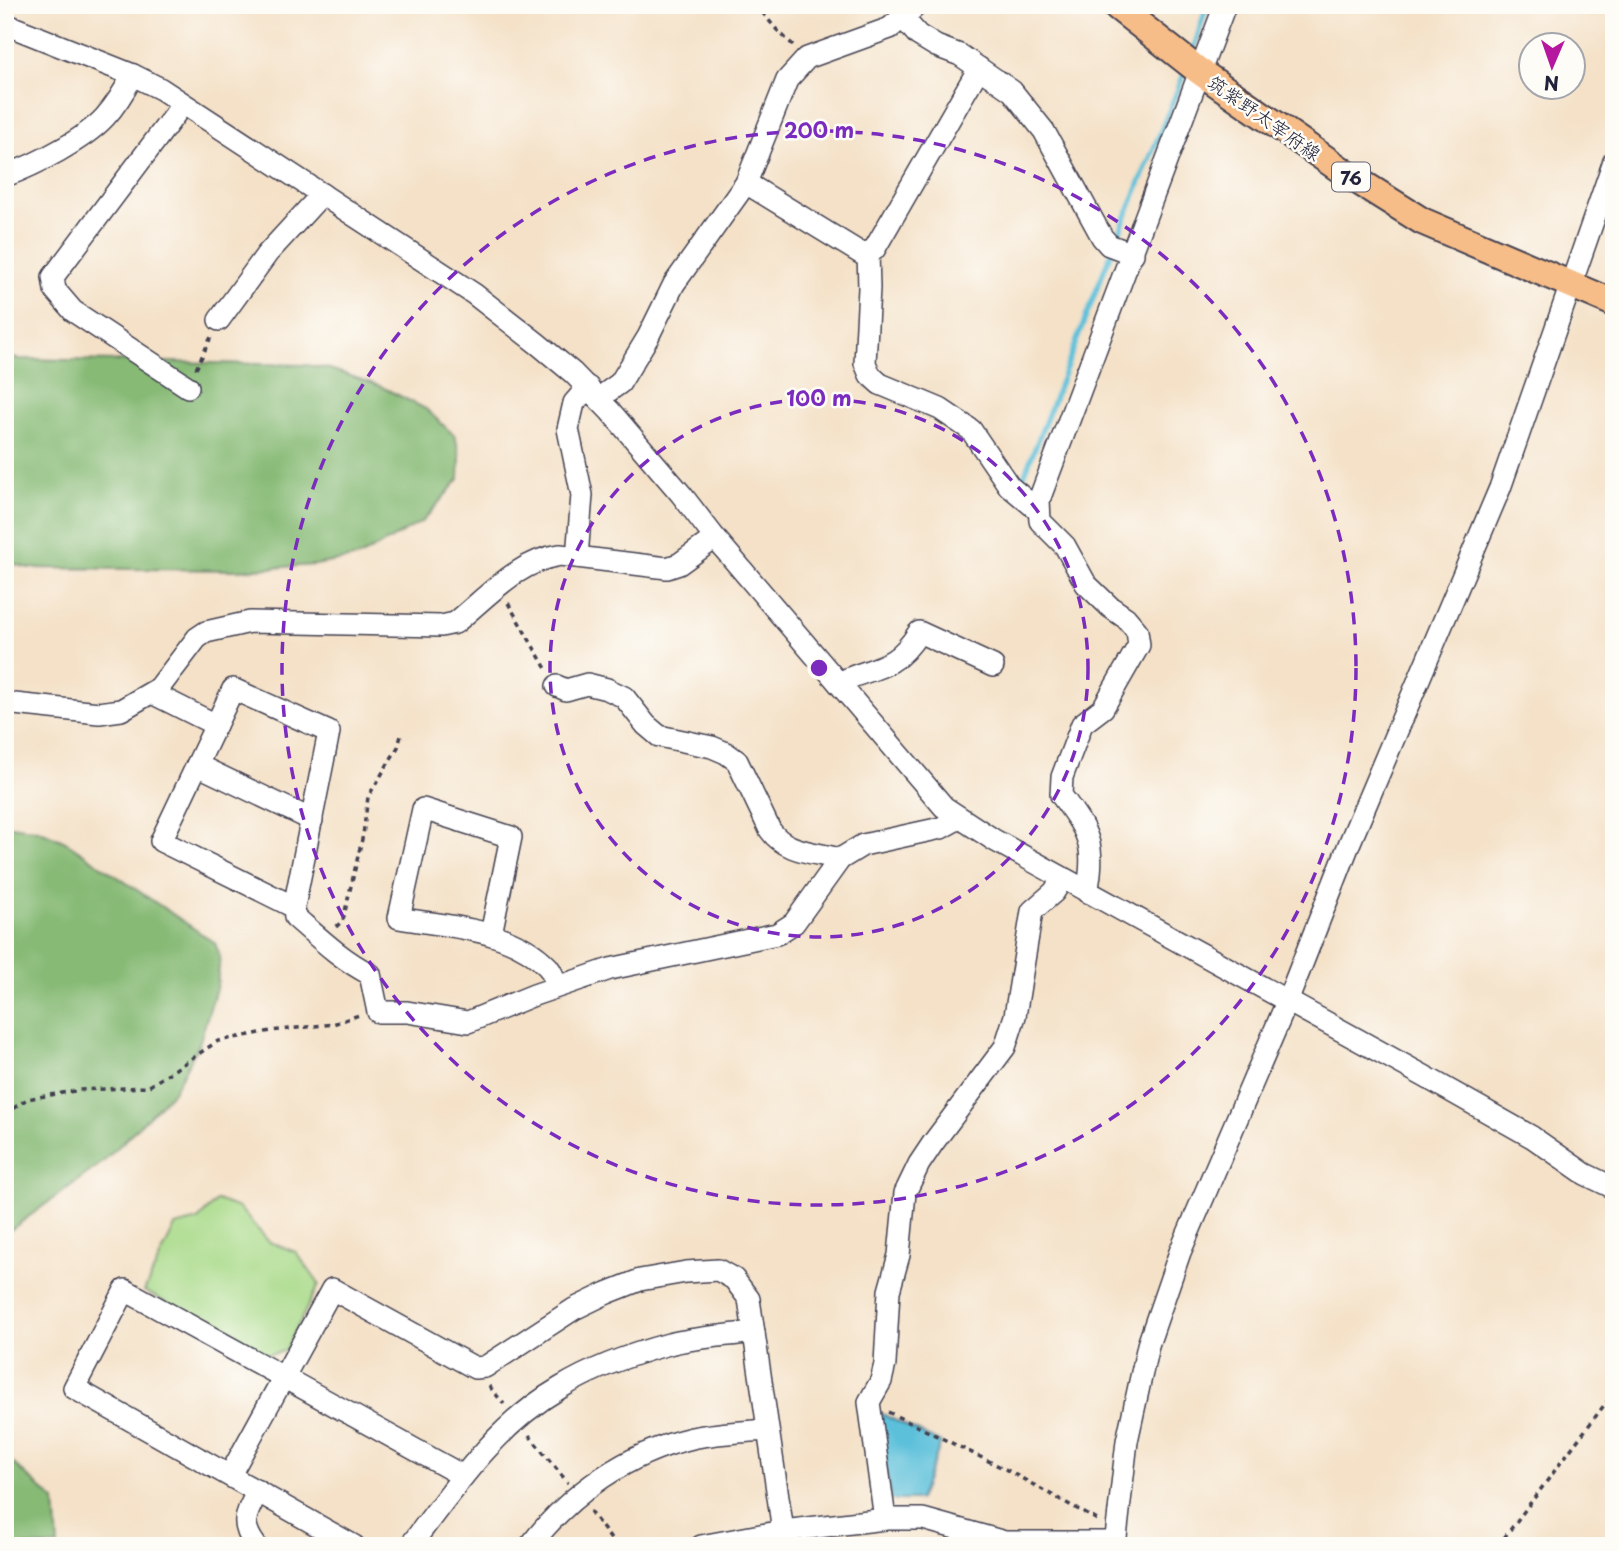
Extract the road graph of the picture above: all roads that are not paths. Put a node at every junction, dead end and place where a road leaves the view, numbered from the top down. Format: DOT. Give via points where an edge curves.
graph roads {
  1 [pos="1115,5"];
  2 [pos="1225,5"];
  3 [pos="910,12"];
  4 [pos="5,24"];
  5 [pos="979,68"];
  6 [pos="1199,71"];
  7 [pos="133,75"];
  8 [pos="182,104"];
  9 [pos="1614,161"];
  10 [pos="5,176"];
  11 [pos="746,183"];
  12 [pos="322,194"];
  13 [pos="868,252"];
  14 [pos="1133,254"];
  15 [pos="1571,286"];
  16 [pos="1614,303"];
  17 [pos="219,320"];
  18 [pos="188,387"];
  19 [pos="593,393"];
  20 [pos="1040,511"];
  21 [pos="715,538"];
  22 [pos="577,557"];
  23 [pos="993,666"];
  24 [pos="839,683"];
  25 [pos="556,686"];
  26 [pos="152,693"];
  27 [pos="5,703"];
  28 [pos="216,725"];
  29 [pos="197,765"];
  30 [pos="959,818"];
  31 [pos="312,820"];
  32 [pos="840,859"];
  33 [pos="1062,878"];
  34 [pos="1087,892"];
  35 [pos="294,908"];
  36 [pos="491,934"];
  37 [pos="557,986"];
  38 [pos="1287,1002"];
  39 [pos="1614,1188"];
  40 [pos="754,1332"];
  41 [pos="283,1378"];
  42 [pos="767,1430"];
  43 [pos="230,1475"];
  44 [pos="463,1476"];
  45 [pos="258,1490"];
  46 [pos="885,1519"];
  47 [pos="783,1531"];
  48 [pos="1115,1539"];
  49 [pos="256,1546"];
  50 [pos="354,1546"];
  51 [pos="410,1546"];
  52 [pos="530,1546"];
  53 [pos="701,1546"];
  1 -- 6 [label="main road, 筑紫野太宰府線 / 76"];
  2 -- 6 [label="street"];
  3 -- 5 [label="street" via="918,34"];
  3 -- 11 [label="street" via="890,28 807,58 787,80"];
  4 -- 7 [label="street"];
  5 -- 13 [label="street" via="874,250"];
  5 -- 14 [label="street" via="1012,91 1044,131 1102,237 1109,245"];
  6 -- 14 [label="street"];
  6 -- 15 [label="main road, 筑紫野太宰府線 / 76" via="1422,221"];
  7 -- 8 [label="street"];
  7 -- 10 [label="street" via="104,118 32,166"];
  8 -- 12 [label="street"];
  8 -- 18 [label="street" via="53,277 55,290 73,311"];
  9 -- 15 [label="street"];
  11 -- 13 [label="street" via="862,254"];
  11 -- 19 [label="street" via="674,285 620,383"];
  12 -- 17 [label="street" via="267,254"];
  12 -- 19 [label="street" via="474,294"];
  13 -- 20 [label="street" via="865,363 870,375 880,384 940,409 971,430 1009,486"];
  14 -- 20 [label="street" via="1039,500"];
  15 -- 16 [label="main road, 筑紫野太宰府線 / 76"];
  15 -- 38 [label="street" via="1500,488"];
  19 -- 21 [label="street"];
  19 -- 22 [label="street" via="574,403 568,429 582,495"];
  20 -- 34 [label="street" via="1040,522 1065,546 1086,584 1137,631 1139,645 1103,708 1082,724 1062,777 1061,795 1084,826 1091,847"];
  21 -- 22 [label="street" via="667,568"];
  21 -- 24 [label="street"];
  22 -- 26 [label="street" via="546,557 522,568 455,623 441,626 250,622 206,632"];
  23 -- 24 [label="street" via="919,632 892,662"];
  24 -- 30 [label="street" via="944,807"];
  25 -- 32 [label="street" via="566,690 587,684 607,689 624,697 659,736 726,753 737,761 777,840 803,852"];
  26 -- 27 [label="street" via="121,710 99,713"];
  26 -- 28 [label="street"];
  28 -- 29 [label="street"];
  28 -- 31 [label="street" via="233,690 329,732"];
  29 -- 31 [label="street"];
  29 -- 35 [label="street" via="161,841"];
  30 -- 32 [label="street" via="941,828 863,845"];
  30 -- 33 [label="street"];
  31 -- 35 [label="street"];
  32 -- 37 [label="street" via="794,923 777,934"];
  33 -- 34 [label="street"];
  33 -- 46 [label="street" via="1032,911 1015,1016 1005,1047 933,1143 905,1193 899,1255 889,1291 885,1364 869,1402"];
  34 -- 38 [label="street"];
  35 -- 37 [label="street" via="295,917 352,965 370,974 378,1012 468,1022"];
  36 -- 36 [label="street" via="399,918 423,808 511,837"];
  36 -- 37 [label="street" via="522,947 549,968"];
  38 -- 39 [label="street" via="1460,1096"];
  38 -- 48 [label="street" via="1180,1252 1148,1345 1127,1441"];
  40 -- 41 [label="street" via="749,1299 734,1279 718,1270 686,1272 640,1280 607,1293 485,1367 475,1368 332,1289"];
  40 -- 42 [label="street"];
  40 -- 44 [label="street" via="671,1344 617,1361 559,1388 517,1420"];
  41 -- 43 [label="street"];
  41 -- 43 [label="street" via="125,1290 74,1388"];
  41 -- 44 [label="street"];
  42 -- 47 [label="street"];
  42 -- 52 [label="street" via="694,1438 653,1449 617,1467 578,1496"];
  43 -- 45 [label="street"];
  44 -- 51 [label="street"];
  45 -- 49 [label="street" via="245,1516 246,1532"];
  45 -- 50 [label="street"];
  46 -- 47 [label="street"];
  46 -- 48 [label="street" via="923,1519 1005,1542"];
  47 -- 53 [label="street"];
}
